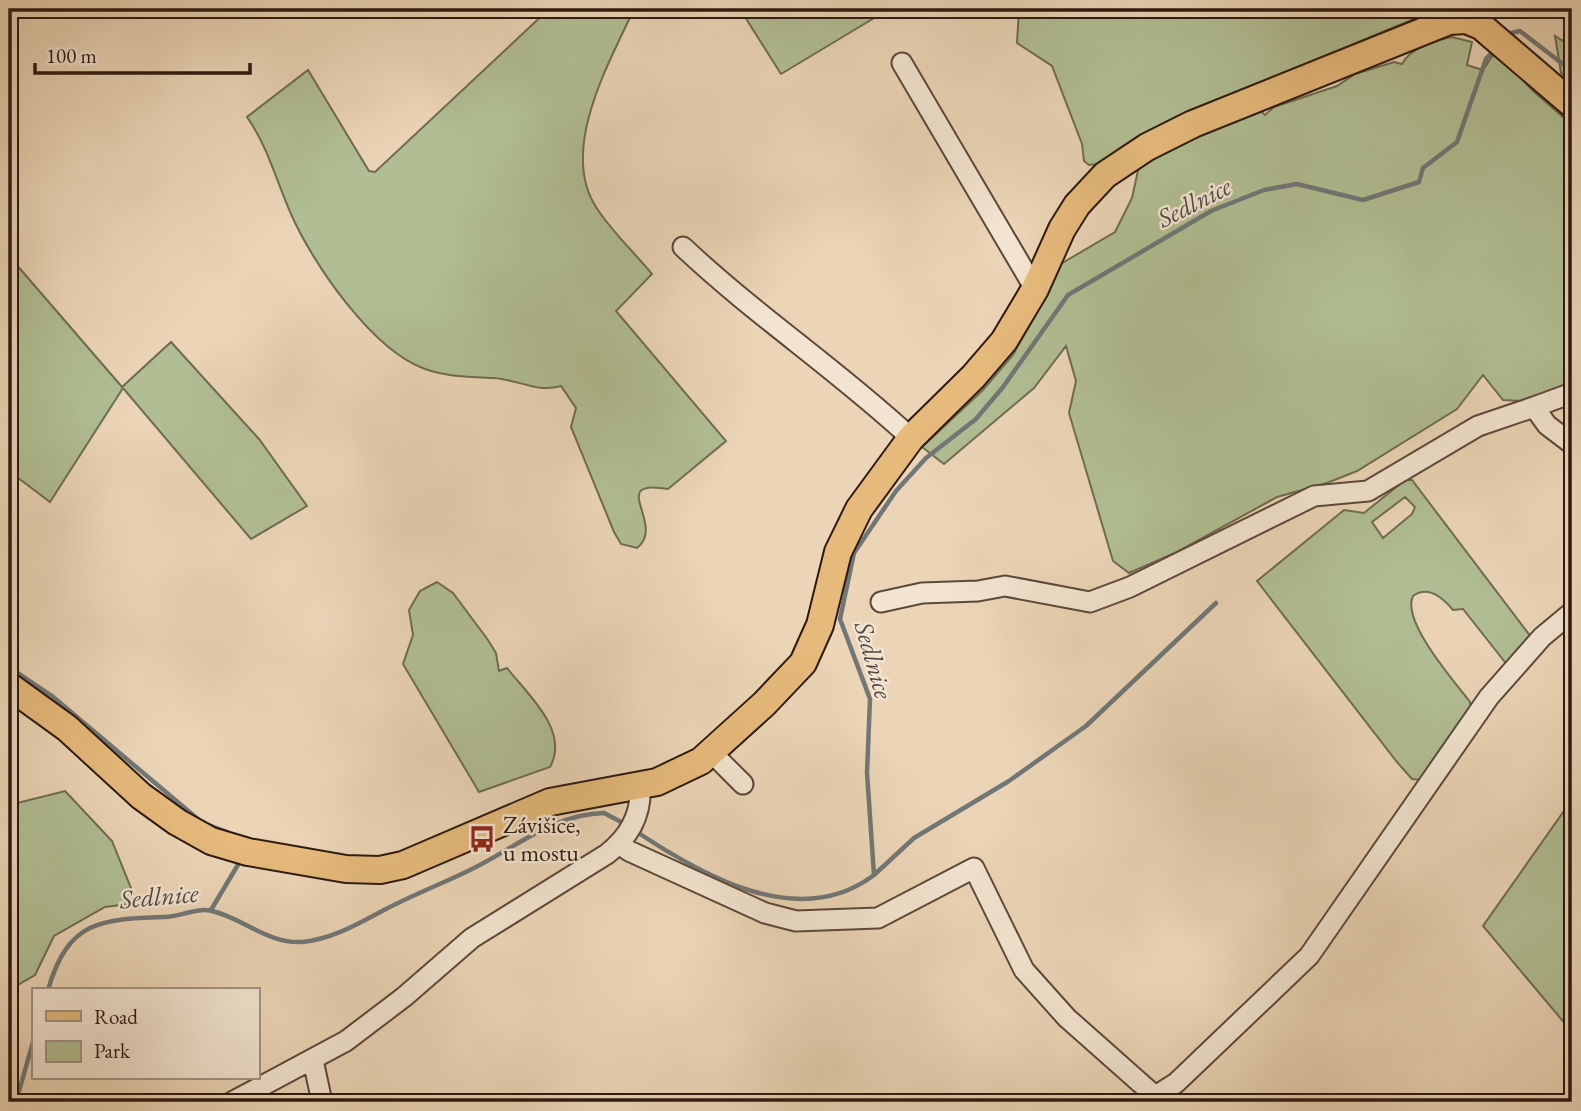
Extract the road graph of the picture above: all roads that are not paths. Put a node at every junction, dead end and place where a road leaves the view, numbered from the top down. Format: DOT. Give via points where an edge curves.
graph roads {
  1 [pos="1475,20"];
  2 [pos="902,63"];
  3 [pos="1572,104"];
  4 [pos="683,247"];
  5 [pos="1035,289"];
  6 [pos="1572,393"];
  7 [pos="1534,407"];
  8 [pos="911,438"];
  9 [pos="1572,444"];
  10 [pos="881,602"];
  11 [pos="1572,612"];
  12 [pos="9,686"];
  13 [pos="712,752"];
  14 [pos="743,784"];
  15 [pos="640,797"];
  16 [pos="622,841"];
  17 [pos="313,1060"];
  18 [pos="1150,1099"];
  19 [pos="232,1102"];
  20 [pos="322,1102"];
  1 -- 3 [label="main road"];
  1 -- 5 [label="main road" via="1449,21 1193,124 1136,153 1105,175 1077,205"];
  2 -- 5 [label="street"];
  4 -- 8 [label="street"];
  5 -- 8 [label="main road" via="994,354"];
  6 -- 7 [label="street"];
  7 -- 9 [label="street" via="1547,425"];
  7 -- 10 [label="street" via="1478,426 1368,491 1314,496 1130,587 1090,602 1004,586 978,592 922,593"];
  8 -- 13 [label="main road" via="868,495 844,538 808,656"];
  11 -- 18 [label="street" via="1542,637 1489,697 1309,956 1176,1083"];
  12 -- 15 [label="main road" via="47,712 141,796 211,841 338,868 380,870 415,861 550,802"];
  13 -- 14 [label="street"];
  13 -- 15 [label="main road"];
  15 -- 16 [label="street"];
  16 -- 17 [label="street" via="575,876 472,938 374,1020"];
  16 -- 18 [label="street" via="636,855 765,913 796,921 878,918 974,868 1024,970"];
  17 -- 19 [label="street"];
  17 -- 20 [label="street"];
}
